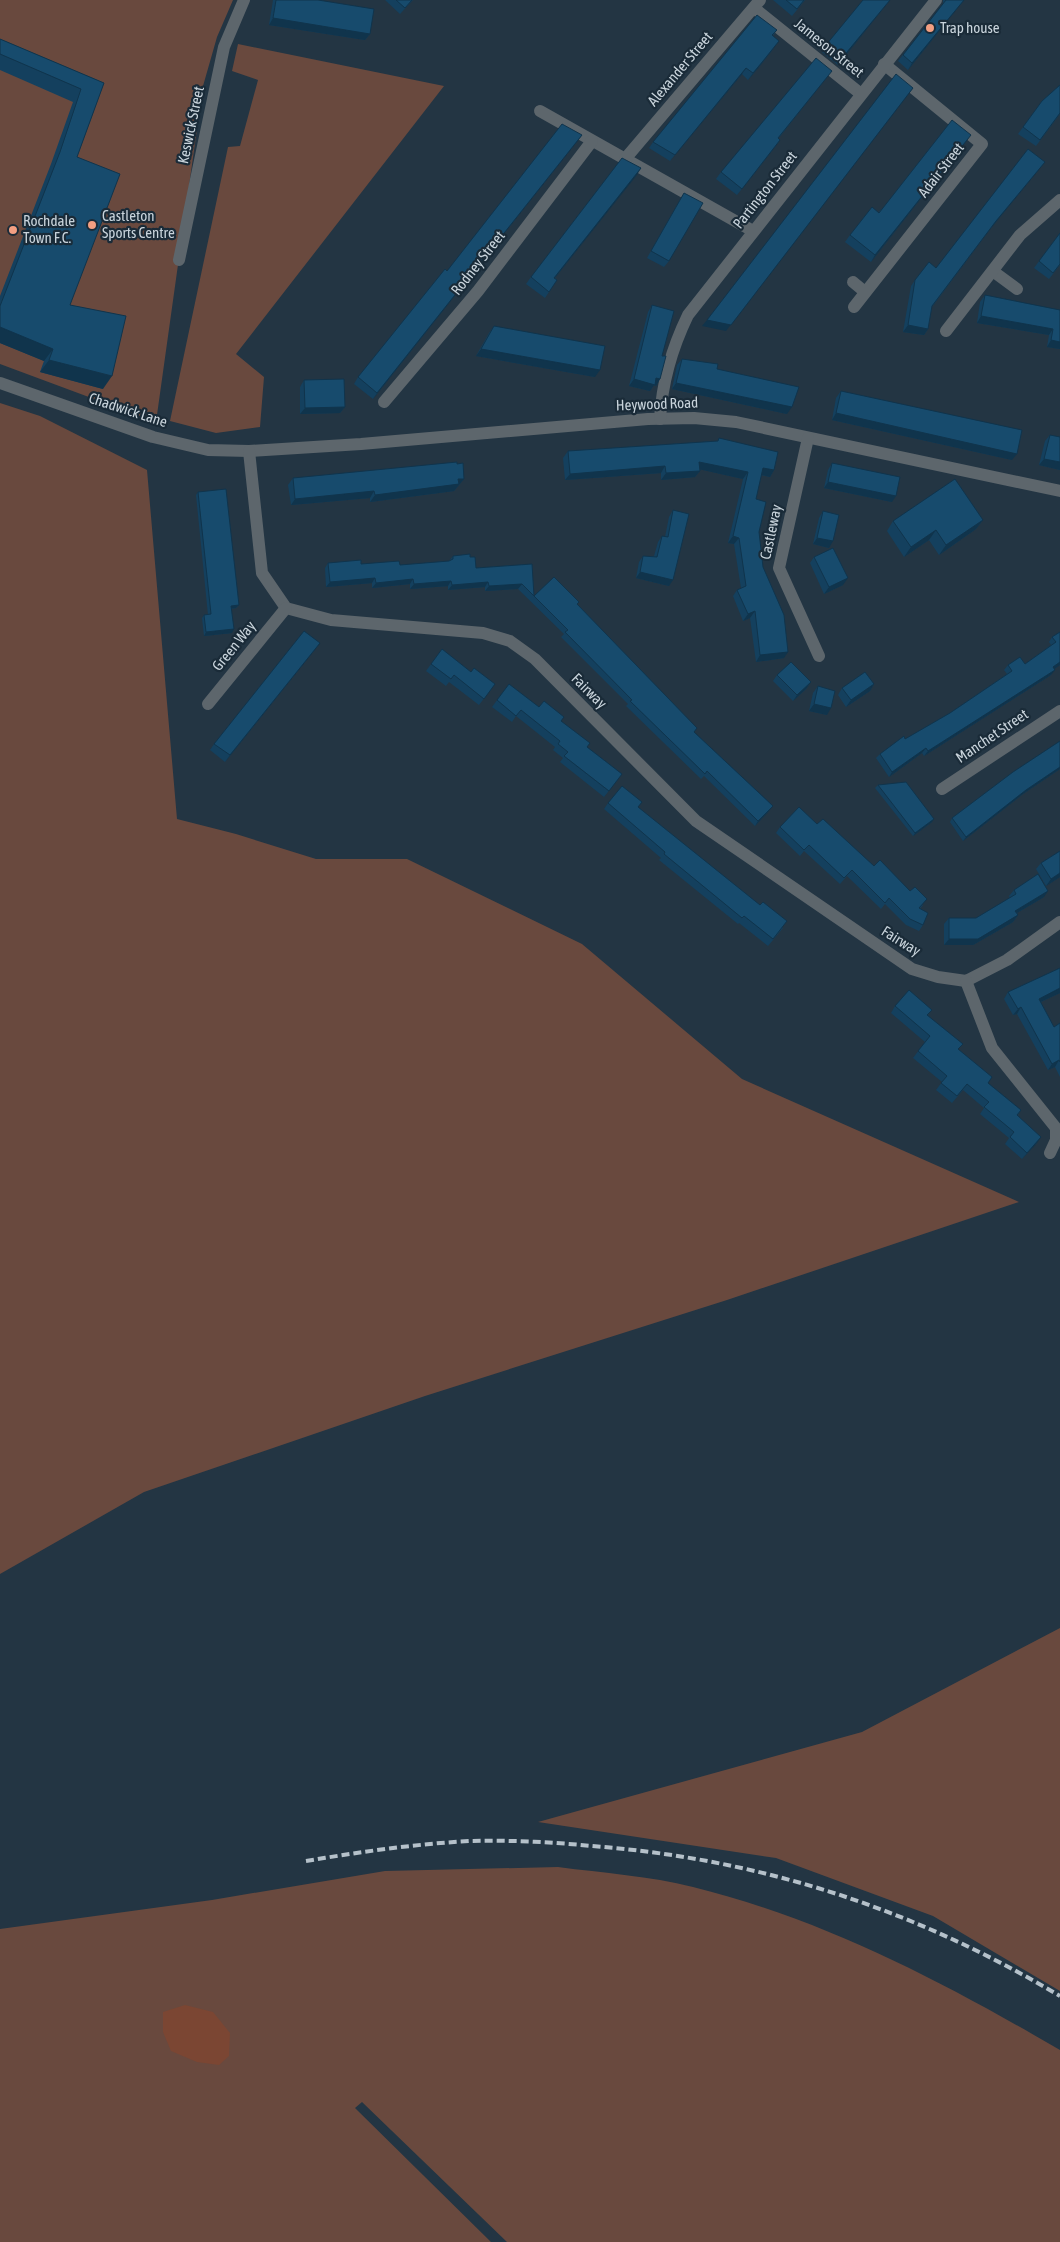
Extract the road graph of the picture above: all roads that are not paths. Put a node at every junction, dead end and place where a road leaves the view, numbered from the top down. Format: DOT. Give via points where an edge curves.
graph roads {
  1 [pos="244,0"];
  2 [pos="936,0"];
  3 [pos="757,4"];
  4 [pos="884,64"];
  5 [pos="861,94"];
  6 [pos="540,111"];
  7 [pos="592,141"];
  8 [pos="625,159"];
  9 [pos="1060,200"];
  10 [pos="753,231"];
  11 [pos="179,260"];
  12 [pos="994,272"];
  13 [pos="853,282"];
  14 [pos="1017,289"];
  15 [pos="865,292"];
  16 [pos="854,307"];
  17 [pos="946,331"];
  18 [pos="0,383"];
  19 [pos="384,402"];
  20 [pos="660,419"];
  21 [pos="808,438"];
  22 [pos="249,451"];
  23 [pos="1060,491"];
  24 [pos="286,608"];
  25 [pos="819,656"];
  26 [pos="208,704"];
  27 [pos="1060,710"];
  28 [pos="942,789"];
  29 [pos="1060,922"];
  30 [pos="966,981"];
  31 [pos="1050,1153"];
  1 -- 11 [label="street, Keswick Street" via="224,47"];
  2 -- 4 [label="street, Partington Street"];
  3 -- 5 [label="street, Jameson Street"];
  3 -- 8 [label="street, Alexander Street"];
  4 -- 5 [label="street, Partington Street"];
  4 -- 15 [label="street, Adair Street" via="982,144"];
  5 -- 10 [label="street, Partington Street"];
  6 -- 7 [label="street"];
  7 -- 8 [label="street"];
  7 -- 19 [label="street, Rodney Street" via="478,291"];
  8 -- 10 [label="street"];
  9 -- 12 [label="street" via="1020,235"];
  10 -- 20 [label="street, Partington Street" via="688,315 676,340 662,392"];
  12 -- 14 [label="street"];
  12 -- 17 [label="street"];
  13 -- 15 [label="street"];
  15 -- 16 [label="street, Adair Street"];
  18 -- 22 [label="street, Chadwick Lane" via="153,437 208,450"];
  20 -- 21 [label="street, Heywood Road" via="736,422"];
  20 -- 22 [label="street, Heywood Road"];
  21 -- 23 [label="street, Heywood Road"];
  21 -- 25 [label="street, Castleway" via="779,568"];
  22 -- 24 [label="street" via="262,574"];
  24 -- 26 [label="street, Green Way"];
  24 -- 30 [label="street, Fairway" via="331,620 482,633 510,641 535,660 696,821 912,969"];
  27 -- 28 [label="street, Manchet Street"];
  29 -- 30 [label="street" via="1007,960"];
  30 -- 31 [label="street" via="992,1048 1056,1128 1056,1140"];
}
